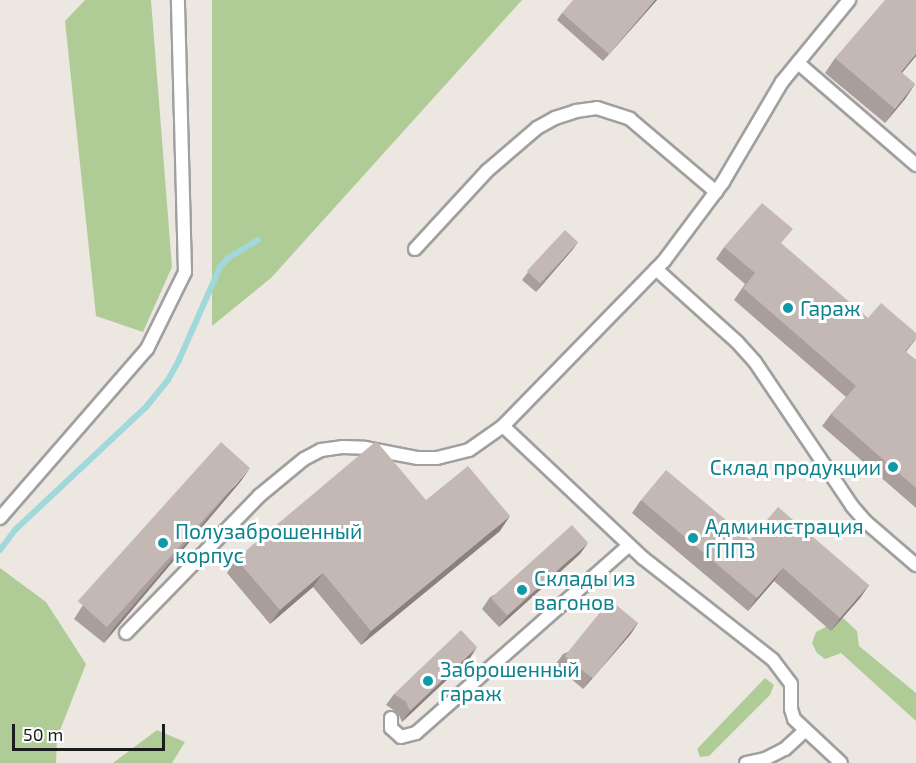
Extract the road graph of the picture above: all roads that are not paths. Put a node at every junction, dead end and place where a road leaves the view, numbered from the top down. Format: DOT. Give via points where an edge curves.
graph roads {
  1 [pos="178,0"];
  2 [pos="849,0"];
  3 [pos="798,63"];
  4 [pos="916,165"];
  5 [pos="716,192"];
  6 [pos="415,249"];
  7 [pos="656,269"];
  8 [pos="503,426"];
  9 [pos="0,518"];
  10 [pos="629,545"];
  11 [pos="916,565"];
  12 [pos="126,633"];
  13 [pos="391,718"];
  14 [pos="804,731"];
  15 [pos="746,763"];
  16 [pos="842,763"];
  1 -- 9 [label="lane" via="185,272 147,349"];
  2 -- 3 [label="lane"];
  3 -- 4 [label="lane"];
  3 -- 5 [label="lane" via="763,111"];
  5 -- 6 [label="lane" via="630,119 597,108 576,111 537,128 487,171"];
  5 -- 7 [label="lane"];
  7 -- 8 [label="lane"];
  7 -- 11 [label="lane" via="749,355 852,506"];
  8 -- 10 [label="lane"];
  8 -- 12 [label="lane" via="469,450 437,458 342,447 321,450 304,459 259,496"];
  10 -- 13 [label="lane" via="416,733 401,737 391,728"];
  10 -- 14 [label="lane" via="773,660 791,684 791,709"];
  14 -- 15 [label="lane" via="785,749"];
  14 -- 16 [label="lane"];
}
